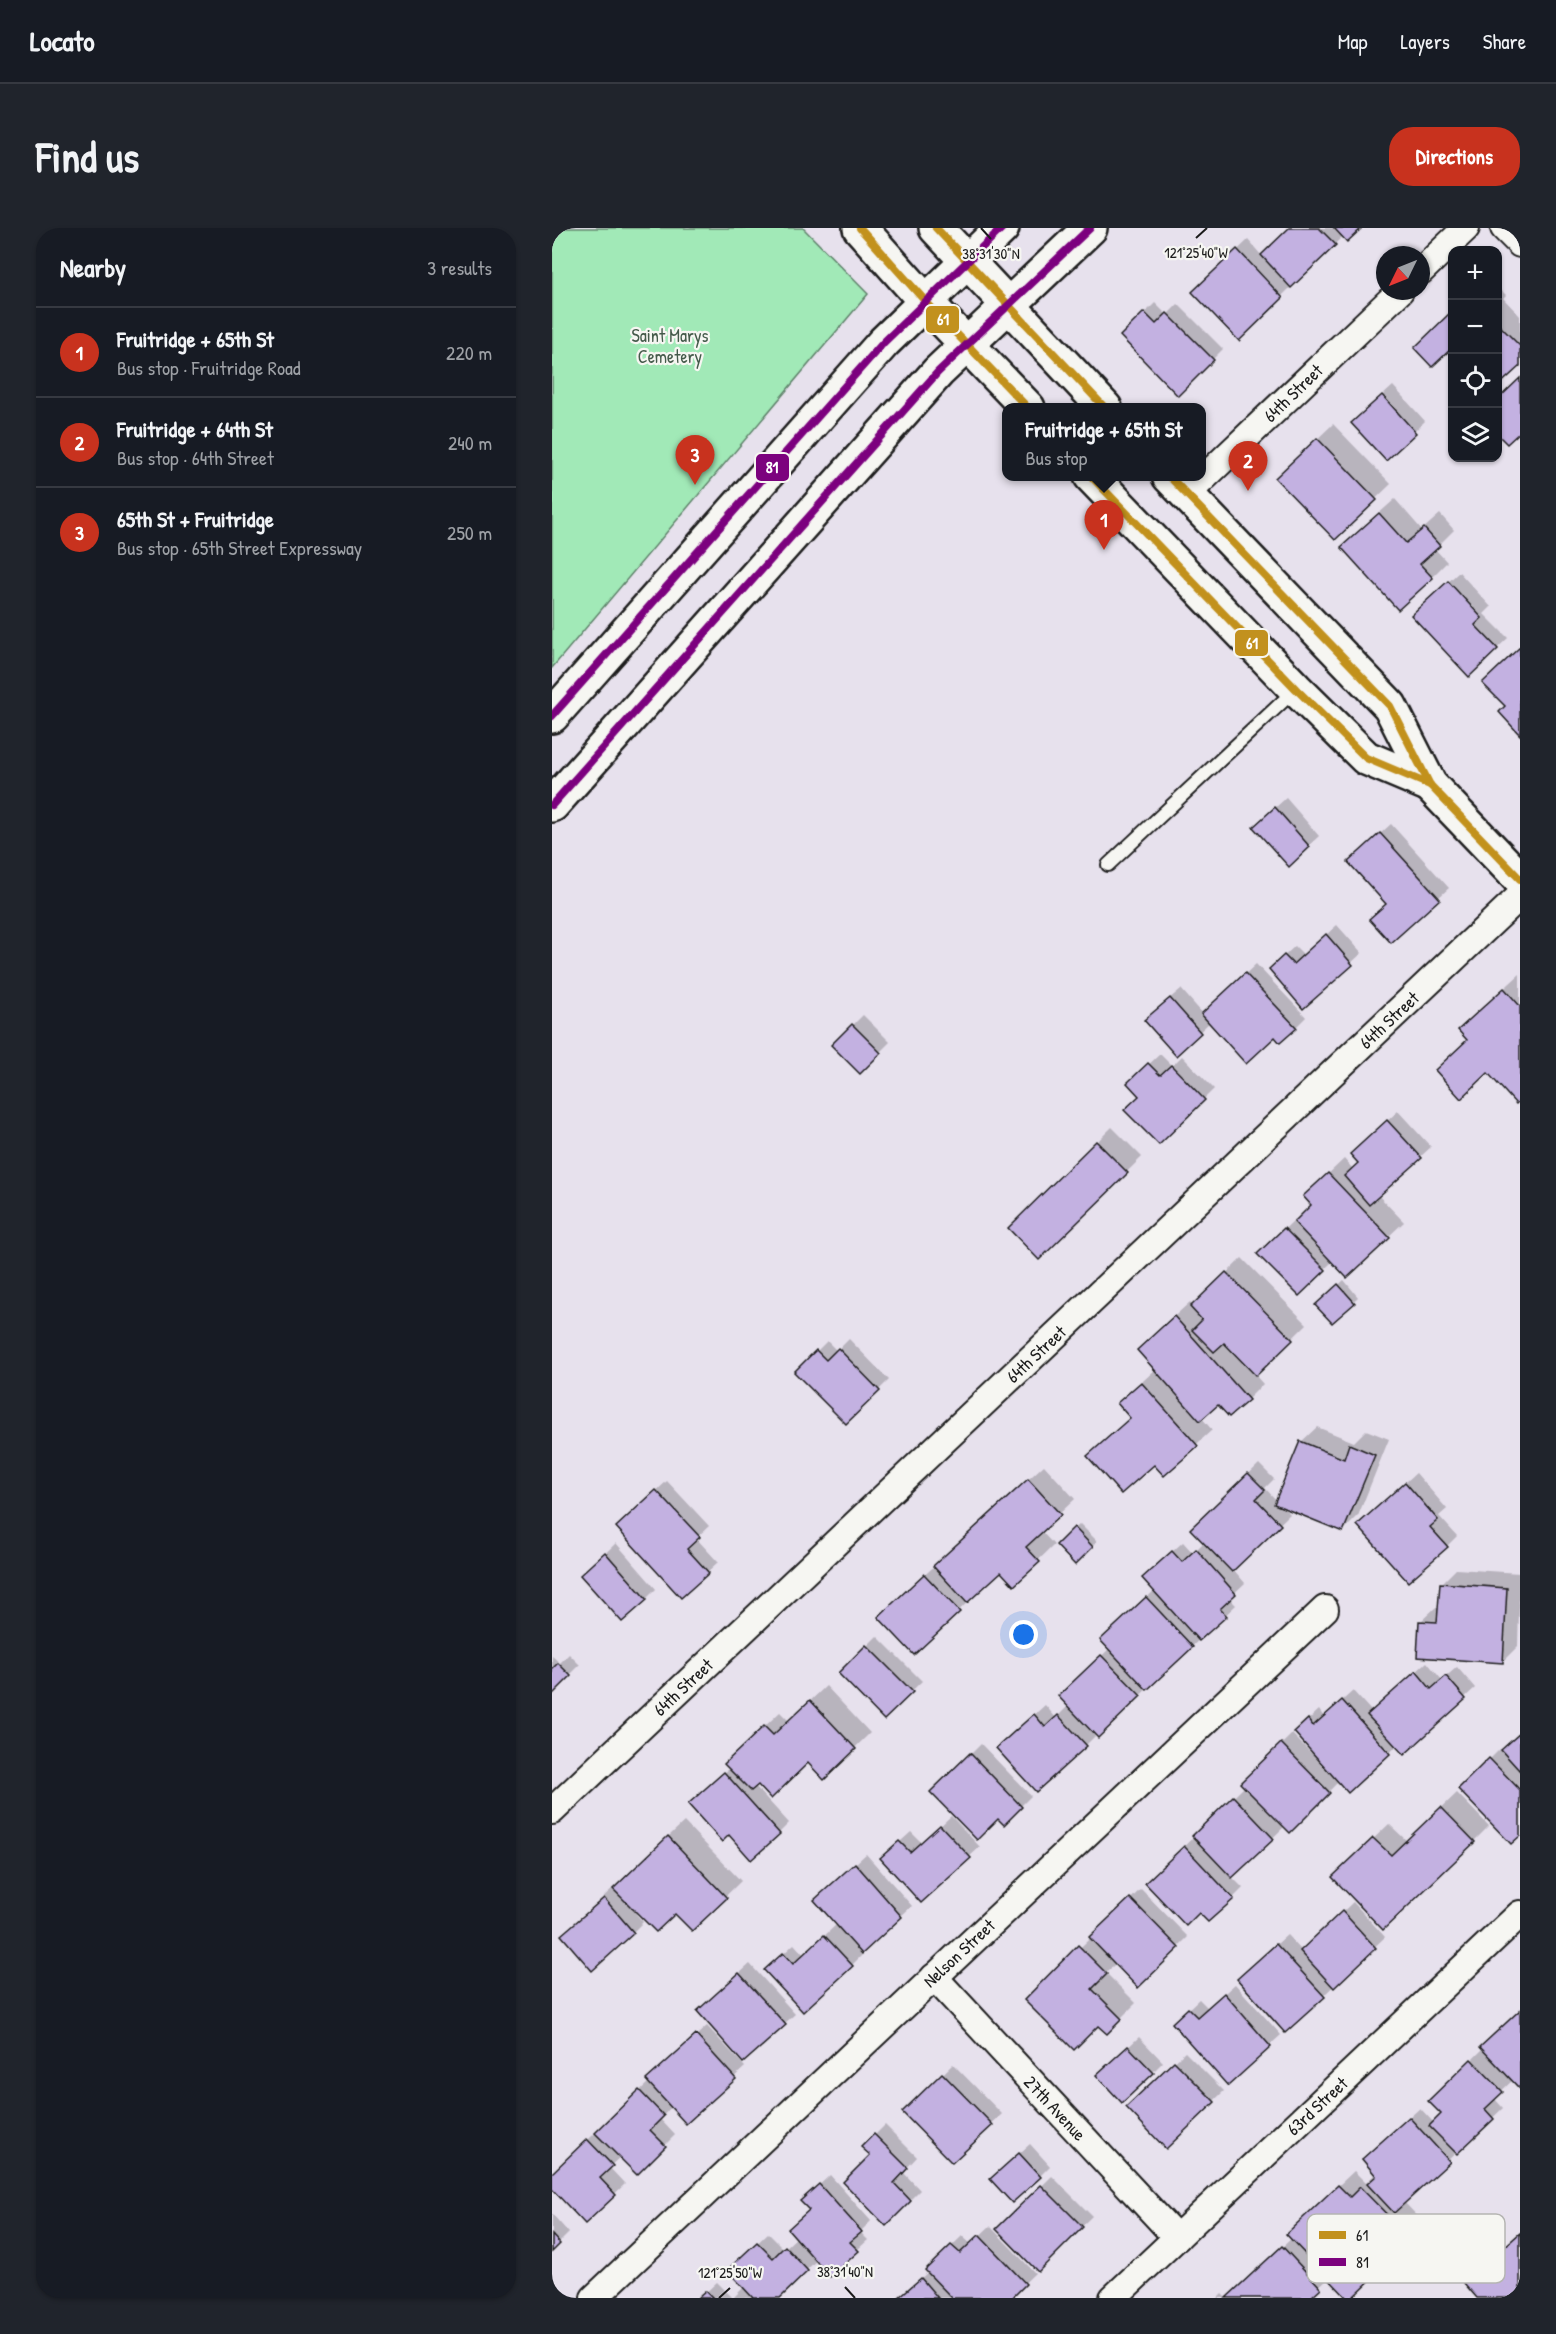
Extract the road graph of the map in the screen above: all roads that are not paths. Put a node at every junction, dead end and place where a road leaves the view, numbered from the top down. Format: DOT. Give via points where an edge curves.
graph roads {
  1 [pos="860,228"];
  2 [pos="936,228"];
  3 [pos="1002,228"];
  4 [pos="1090,228"];
  5 [pos="1466,228"];
  6 [pos="1504,228"];
  7 [pos="1520,244"];
  8 [pos="966,261"];
  9 [pos="1430,262"];
  10 [pos="1390,300"];
  11 [pos="926,302"];
  12 [pos="1008,305"];
  13 [pos="967,344"];
  14 [pos="1023,403"];
  15 [pos="1100,403"];
  16 [pos="1206,461"];
  17 [pos="1095,481"];
  18 [pos="1177,486"];
  19 [pos="1296,689"];
  20 [pos="552,716"];
  21 [pos="1430,785"];
  22 [pos="552,806"];
  23 [pos="1108,865"];
  24 [pos="1520,879"];
  25 [pos="1520,896"];
  26 [pos="1325,1609"];
  27 [pos="552,1811"];
  28 [pos="1520,1914"];
  29 [pos="934,1977"];
  30 [pos="1177,2238"];
  31 [pos="594,2298"];
  32 [pos="1113,2298"];
  1 -- 11 [label="main road"];
  2 -- 8 [label="main road"];
  3 -- 8 [label="main road"];
  4 -- 12 [label="main road"];
  5 -- 9 [label="street"];
  6 -- 7 [label="street"];
  8 -- 11 [label="main road"];
  8 -- 12 [label="main road"];
  10 -- 16 [label="street, 64th Street"];
  11 -- 13 [label="main road"];
  11 -- 20 [label="main road" via="884,342"];
  12 -- 13 [label="main road"];
  12 -- 15 [label="main road"];
  13 -- 14 [label="main road"];
  13 -- 22 [label="main road" via="914,398"];
  17 -- 19 [label="main road"];
  18 -- 21 [label="main road" via="1390,706"];
  19 -- 21 [label="main road" via="1366,758"];
  19 -- 23 [label="lane"];
  21 -- 24 [label="main road"];
  25 -- 27 [label="street, 64th Street"];
  26 -- 29 [label="street, Nelson Street"];
  28 -- 30 [label="street, 63rd Street"];
  29 -- 30 [label="street, 27th Avenue"];
  29 -- 31 [label="street, Nelson Street"];
  30 -- 32 [label="street, 63rd Street"];
}
